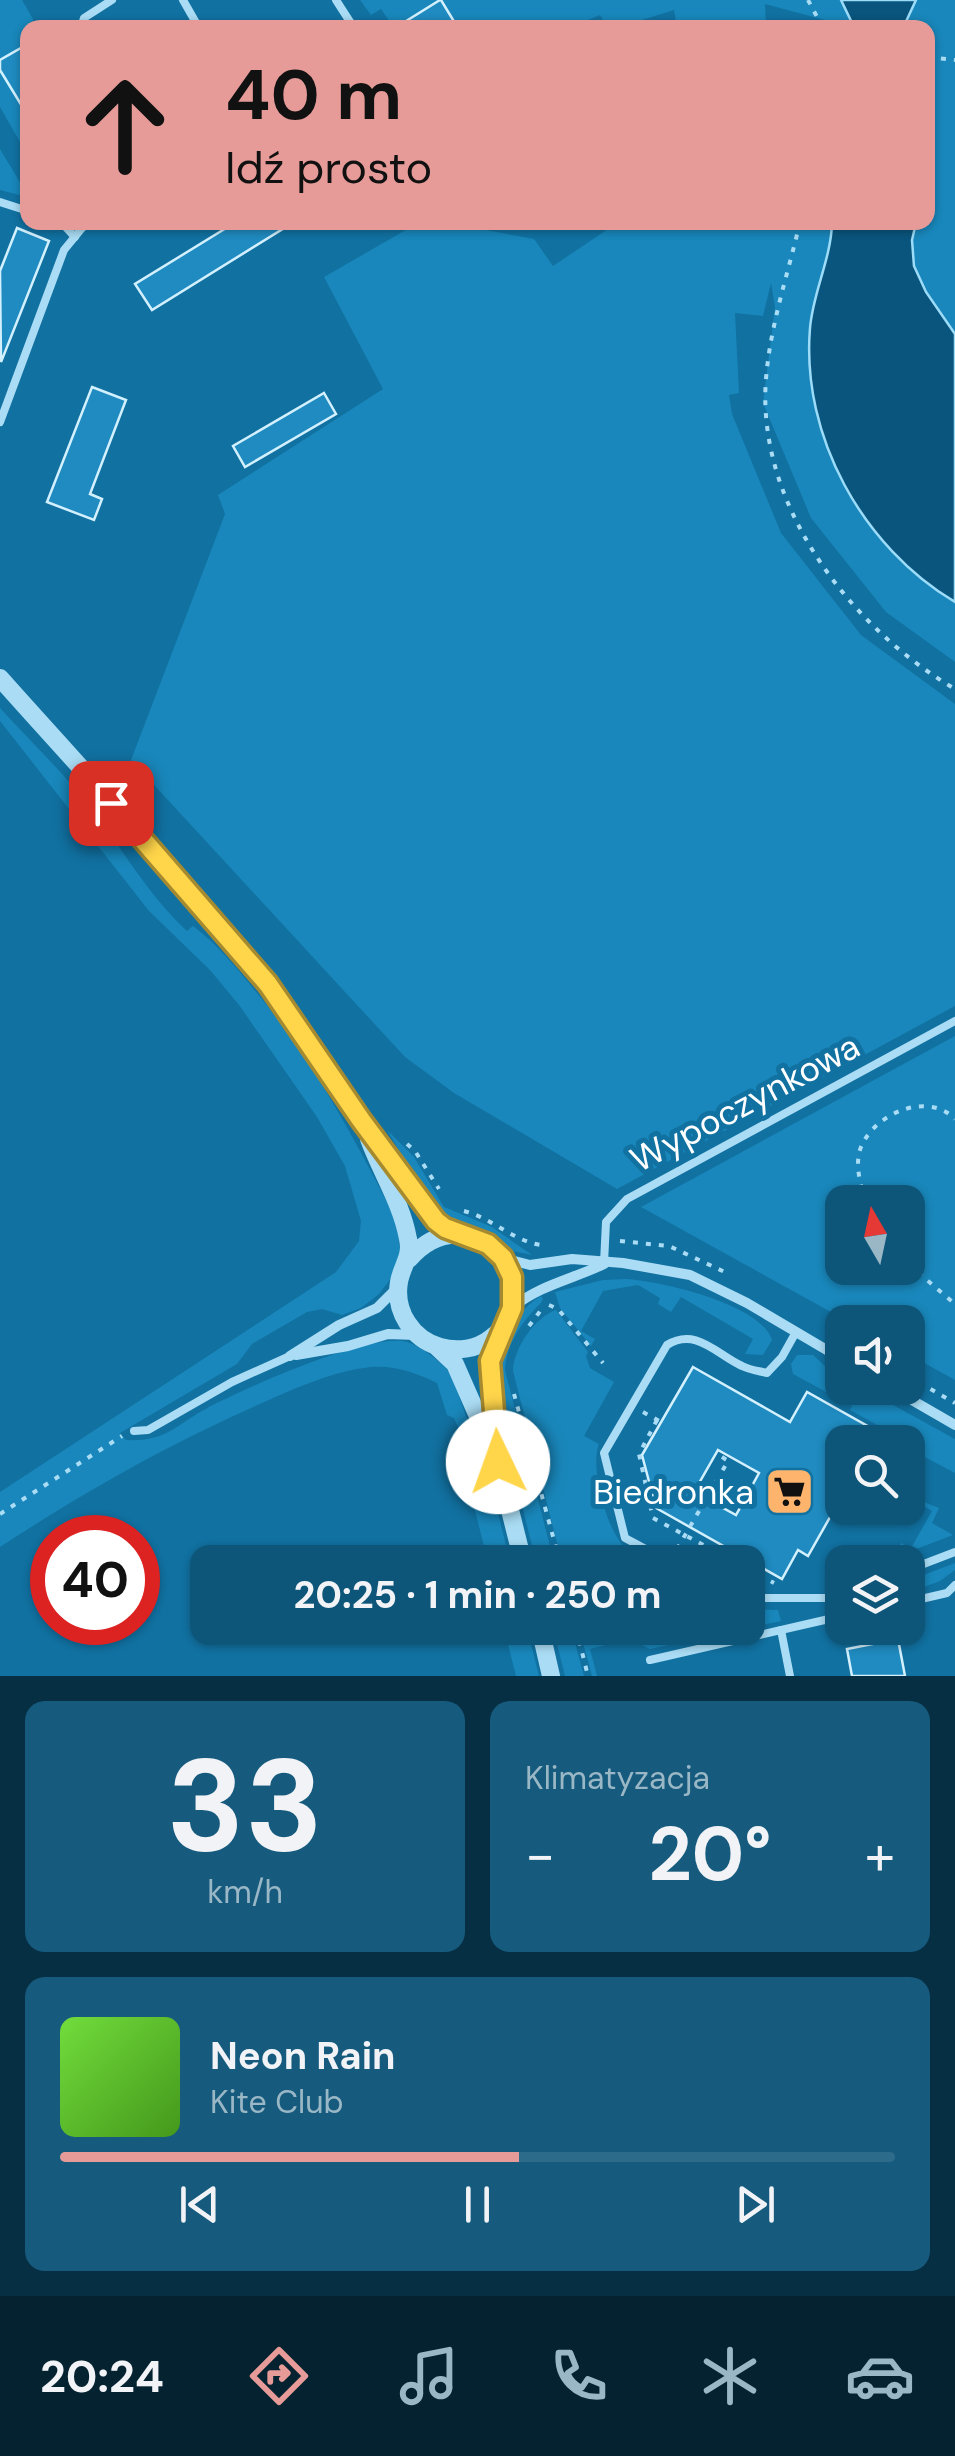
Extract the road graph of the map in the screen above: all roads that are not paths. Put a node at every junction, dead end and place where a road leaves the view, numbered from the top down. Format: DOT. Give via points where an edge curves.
graph roads {
  1 [pos="112,0"];
  2 [pos="83,20"];
  3 [pos="68,230"];
  4 [pos="82,230"];
  5 [pos="75,237"];
  6 [pos="1,418"];
  7 [pos="0,678"];
  8 [pos="955,1021"];
  9 [pos="361,1120"];
  10 [pos="460,1234"];
  11 [pos="503,1258"];
  12 [pos="409,1259"];
  13 [pos="604,1264"];
  14 [pos="399,1284"];
  15 [pos="508,1316"];
  16 [pos="796,1332"];
  17 [pos="418,1335"];
  18 [pos="436,1346"];
  19 [pos="825,1349"];
  20 [pos="290,1356"];
  21 [pos="920,1405"];
  22 [pos="955,1425"];
  23 [pos="134,1431"];
  24 [pos="498,1462"];
  25 [pos="519,1545"];
  26 [pos="639,1545"];
  27 [pos="955,1552"];
  28 [pos="925,1563"];
  29 [pos="955,1585"];
  30 [pos="765,1598"];
  31 [pos="825,1598"];
  32 [pos="925,1598"];
  33 [pos="825,1620"];
  34 [pos="781,1630"];
  35 [pos="544,1645"];
  36 [pos="650,1660"];
  37 [pos="552,1676"];
  38 [pos="790,1676"];
  1 -- 2 [label="lane"];
  3 -- 5 [label="lane"];
  4 -- 5 [label="lane"];
  5 -- 6 [label="lane" via="64,250"];
  7 -- 9 [label="street" via="243,953"];
  8 -- 13 [label="lane, Wypoczynkowa" via="627,1199 606,1222"];
  9 -- 10 [label="street" via="436,1221"];
  9 -- 12 [label="street" via="402,1215"];
  10 -- 11 [label="street" via="480,1239"];
  10 -- 12 [label="street" via="426,1243"];
  11 -- 13 [label="street" via="520,1265"];
  11 -- 15 [label="street" via="514,1287"];
  12 -- 14 [label="street"];
  13 -- 15 [label="street" via="546,1286"];
  13 -- 16 [label="street" via="690,1275"];
  14 -- 17 [label="street" via="404,1316"];
  14 -- 20 [label="street" via="378,1308"];
  15 -- 18 [label="street" via="488,1340 468,1348"];
  15 -- 24 [label="street" via="490,1361"];
  16 -- 19 [label="street"];
  16 -- 26 [label="lane" via="767,1373 744,1368 695,1338 666,1345 604,1453 626,1538"];
  17 -- 18 [label="street"];
  17 -- 20 [label="street" via="388,1334"];
  18 -- 24 [label="street" via="455,1364"];
  20 -- 23 [label="lane" via="148,1430"];
  21 -- 22 [label="street"];
  24 -- 25 [label="street"];
  27 -- 28 [label="lane"];
  29 -- 32 [label="lane"];
  30 -- 31 [label="lane"];
  33 -- 34 [label="lane"];
  34 -- 36 [label="lane"];
  34 -- 38 [label="lane"];
  35 -- 37 [label="street"];
}
